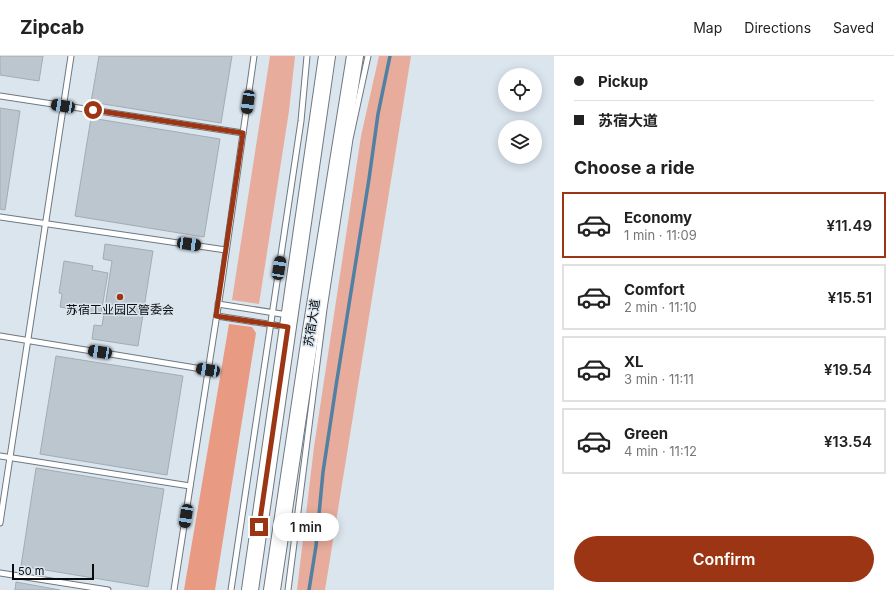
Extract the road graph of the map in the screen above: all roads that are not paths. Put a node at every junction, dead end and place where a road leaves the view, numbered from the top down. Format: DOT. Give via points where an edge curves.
graph roads {
  1 [pos="71,56"];
  2 [pos="254,56"];
  3 [pos="307,56"];
  4 [pos="327,56"];
  5 [pos="355,56"];
  6 [pos="368,56"];
  7 [pos="0,96"];
  8 [pos="63,106"];
  9 [pos="243,133"];
  10 [pos="0,217"];
  11 [pos="45,223"];
  12 [pos="226,250"];
  13 [pos="218,304"];
  14 [pos="273,312"];
  15 [pos="216,316"];
  16 [pos="288,321"];
  17 [pos="271,324"];
  18 [pos="0,336"];
  19 [pos="28,340"];
  20 [pos="208,370"];
  21 [pos="0,456"];
  22 [pos="10,457"];
  23 [pos="190,486"];
  24 [pos="0,523"];
  25 [pos="0,573"];
  26 [pos="108,590"];
  27 [pos="174,590"];
  28 [pos="231,590"];
  29 [pos="250,590"];
  30 [pos="272,590"];
  31 [pos="288,590"];
  1 -- 8 [label="lane"];
  2 -- 9 [label="lane"];
  3 -- 14 [label="lane" via="301,121"];
  4 -- 16 [label="main road, 苏宿大道"];
  5 -- 30 [label="main road, 苏宿大道"];
  6 -- 31 [label="lane" via="350,138"];
  7 -- 8 [label="lane"];
  8 -- 9 [label="lane"];
  8 -- 11 [label="lane"];
  9 -- 12 [label="lane"];
  10 -- 11 [label="lane"];
  11 -- 12 [label="lane"];
  11 -- 19 [label="lane"];
  12 -- 13 [label="lane"];
  13 -- 14 [label="lane"];
  13 -- 15 [label="lane"];
  14 -- 16 [label="lane"];
  14 -- 17 [label="lane"];
  15 -- 17 [label="lane"];
  15 -- 20 [label="lane"];
  16 -- 17 [label="lane"];
  16 -- 29 [label="main road, 苏宿大道"];
  17 -- 28 [label="lane"];
  18 -- 19 [label="lane"];
  19 -- 20 [label="lane"];
  19 -- 22 [label="lane"];
  20 -- 23 [label="lane"];
  21 -- 22 [label="lane"];
  22 -- 23 [label="lane"];
  22 -- 24 [label="lane"];
  23 -- 27 [label="lane"];
  25 -- 26 [label="lane"];
}
